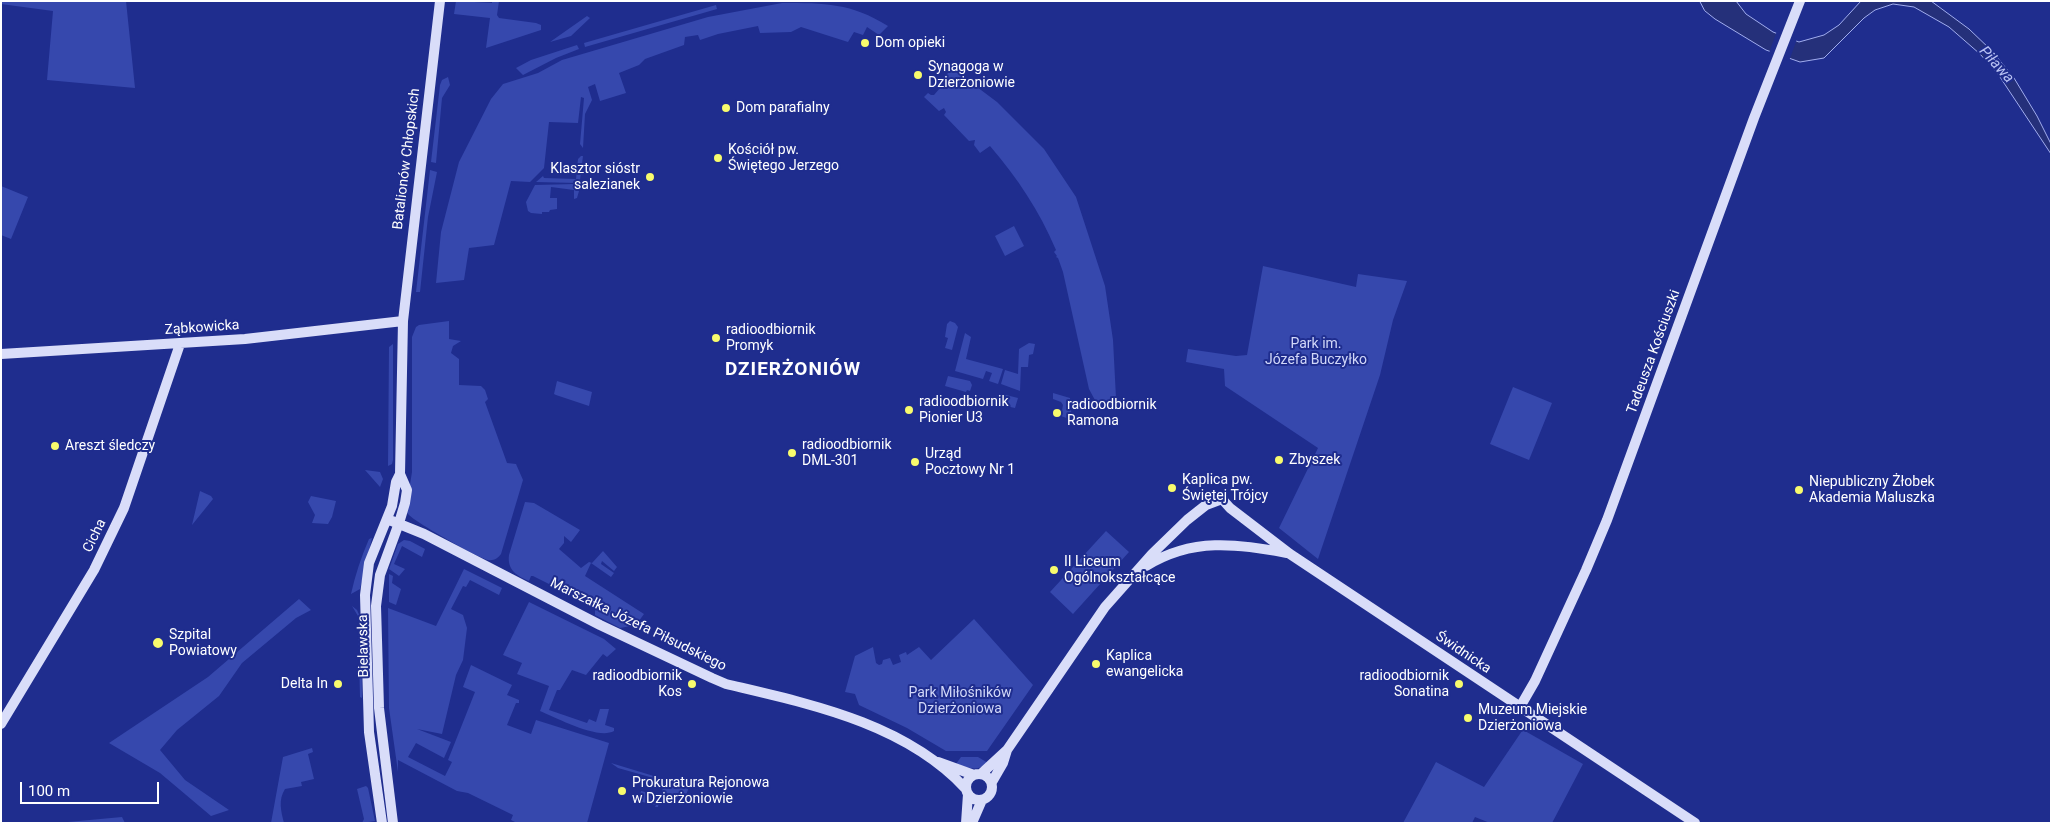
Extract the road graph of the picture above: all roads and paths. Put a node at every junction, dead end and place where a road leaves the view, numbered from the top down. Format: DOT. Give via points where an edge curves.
graph roads {
  1 [pos="440,1"];
  2 [pos="1800,1"];
  3 [pos="403,321"];
  4 [pos="180,344"];
  5 [pos="1,354"];
  6 [pos="400,474"];
  7 [pos="387,519"];
  8 [pos="399,524"];
  9 [pos="1290,554"];
  10 [pos="1135,573"];
  11 [pos="373,683"];
  12 [pos="1520,707"];
  13 [pos="1,724"];
  14 [pos="1007,750"];
  15 [pos="938,762"];
  16 [pos="978,774"];
  17 [pos="992,782"];
  18 [pos="967,792"];
  19 [pos="982,800"];
  20 [pos="382,823"];
  21 [pos="394,823"];
  22 [pos="966,823"];
  23 [pos="972,823"];
  24 [pos="1695,823"];
  1 -- 3 [label="street, Batalionów Chłopskich"];
  2 -- 12 [label="street, Tadeusza Kościuszki" via="1607,520 1535,682"];
  3 -- 4 [label="street, Ząbkowicka"];
  3 -- 6 [label="street, Bielawska"];
  4 -- 5 [label="street, Ząbkowicka"];
  4 -- 13 [label="street, Cicha" via="124,508 94,570"];
  6 -- 7 [label="street, Bielawska"];
  6 -- 8 [label="street, Bielawska" via="407,490"];
  7 -- 8 [label="street, Marszałka Józefa Piłsudskiego"];
  7 -- 11 [label="street, Bielawska" via="369,563 367,578 365,629"];
  8 -- 11 [label="street, Bielawska" via="378,583"];
  8 -- 15 [label="street, Marszałka Józefa Piłsudskiego" via="712,678 838,713 881,730"];
  9 -- 10 [label="street" via="1230,545 1196,547 1175,551"];
  9 -- 10 [label="street, Świdnicka" via="1222,499 1206,505 1188,520"];
  9 -- 12 [label="street, Świdnicka"];
  10 -- 14 [label="street" via="1097,617"];
  11 -- 20 [label="street, Bielawska" via="369,732"];
  11 -- 21 [label="street, Bielawska"];
  12 -- 24 [label="street, Świdnicka"];
  14 -- 16 [label="street"];
  14 -- 17 [label="street"];
  15 -- 16 [label="street, Marszałka Józefa Piłsudskiego"];
  15 -- 18 [label="street, Marszałka Józefa Piłsudskiego"];
  16 -- 17 [label="street" via="989,777"];
  16 -- 18 [label="street" via="968,780"];
  17 -- 19 [label="street" via="990,794"];
  18 -- 19 [label="street" via="974,799"];
  18 -- 22 [label="street"];
  19 -- 23 [label="street"];
}
